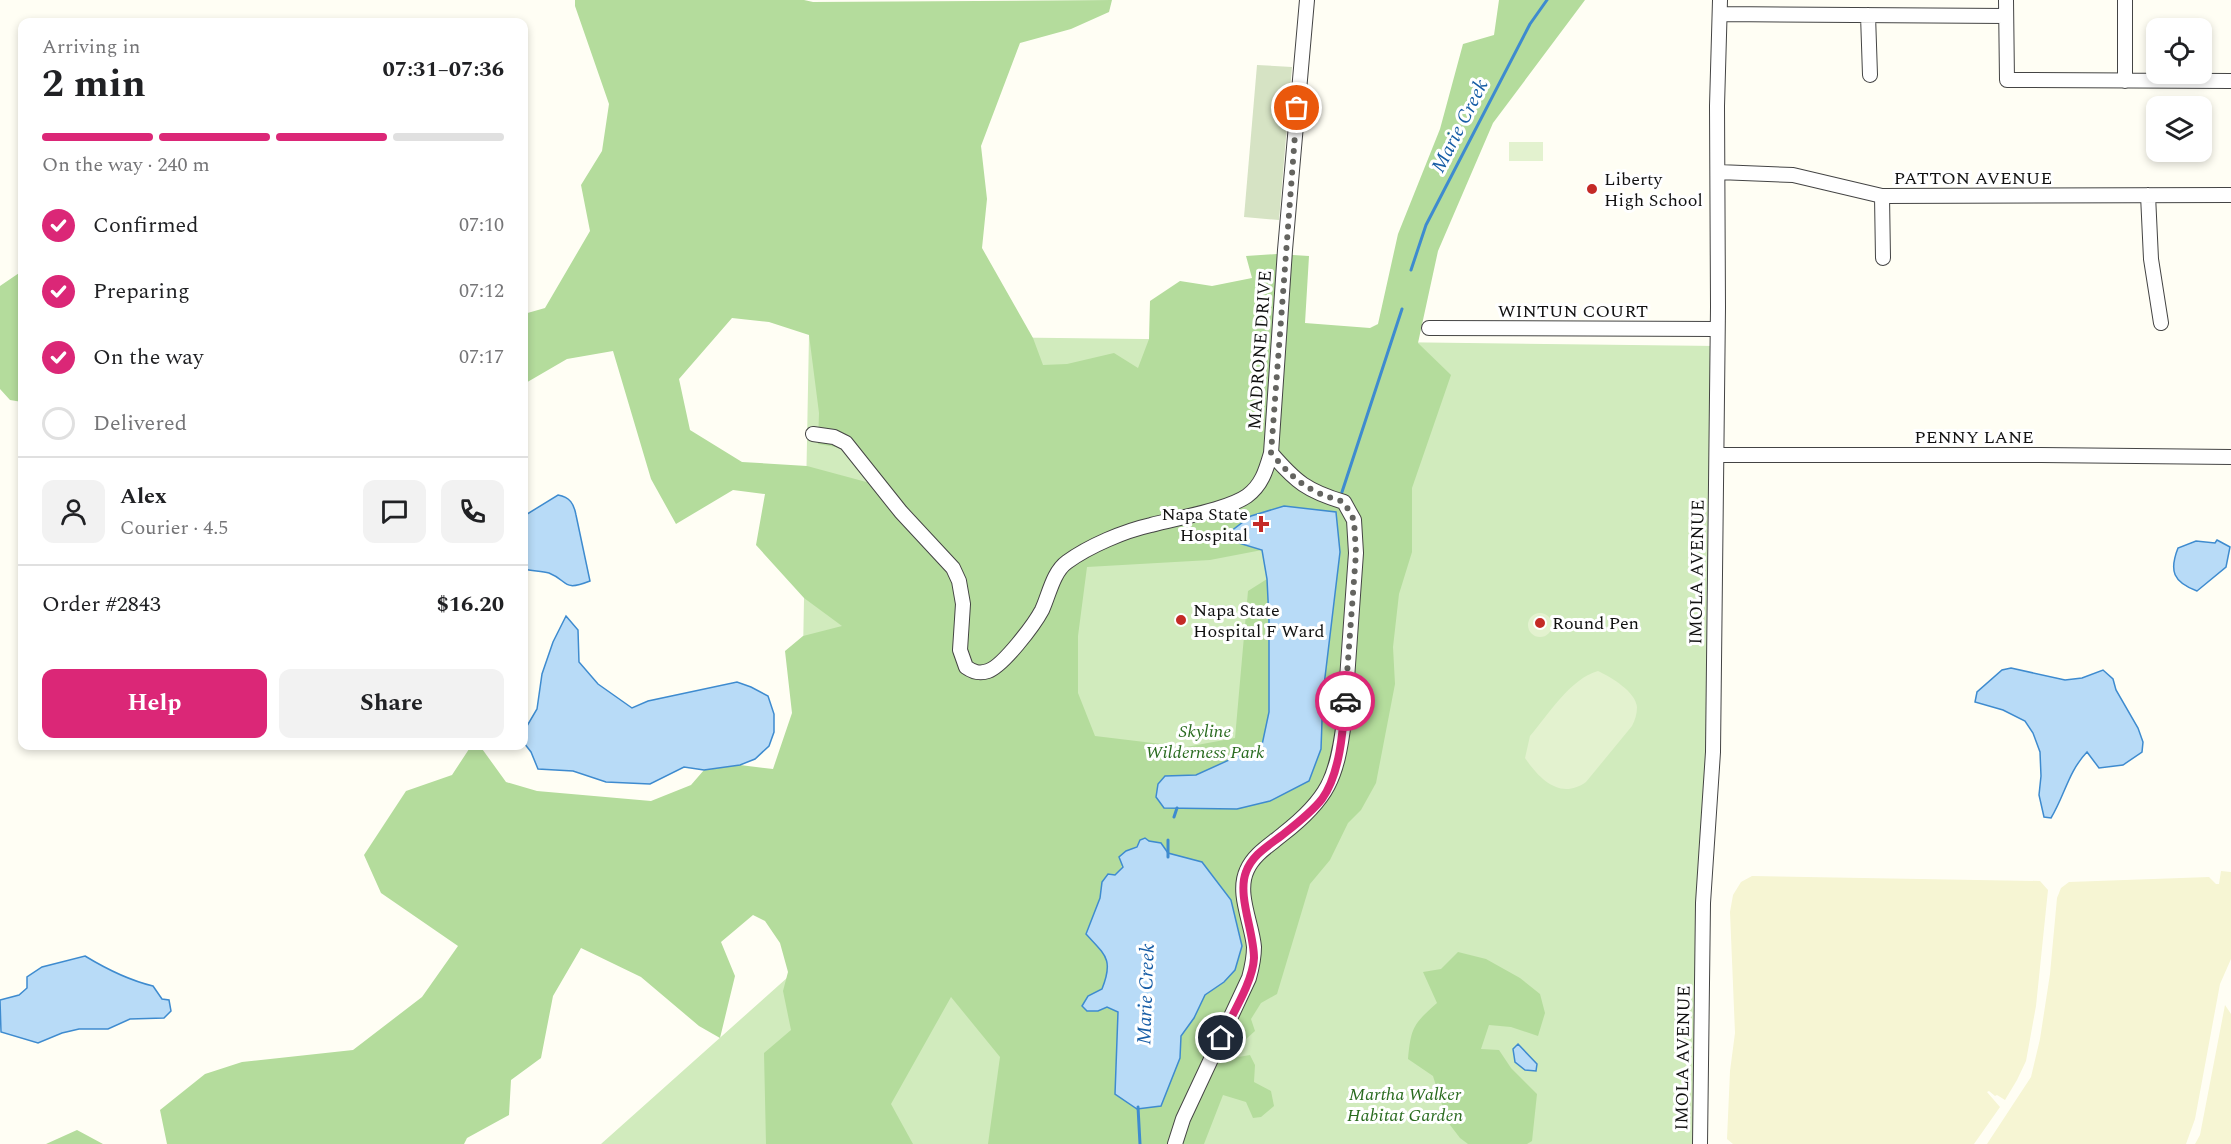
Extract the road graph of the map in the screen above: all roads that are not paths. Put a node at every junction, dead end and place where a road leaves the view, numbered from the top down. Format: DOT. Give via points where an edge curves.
graph roads {
  1 [pos="1307,0"];
  2 [pos="2006,0"];
  3 [pos="2125,0"];
  4 [pos="1720,7"];
  5 [pos="1868,15"];
  6 [pos="2006,16"];
  7 [pos="1870,75"];
  8 [pos="2125,81"];
  9 [pos="2231,81"];
  10 [pos="1719,172"];
  11 [pos="2148,195"];
  12 [pos="2231,195"];
  13 [pos="1882,196"];
  14 [pos="1883,258"];
  15 [pos="2161,323"];
  16 [pos="1429,328"];
  17 [pos="1718,329"];
  18 [pos="813,434"];
  19 [pos="1271,453"];
  20 [pos="1717,455"];
  21 [pos="2231,457"];
  22 [pos="1175,1144"];
  23 [pos="1700,1144"];
  1 -- 19 [label="street, MADRONE DRIVE"];
  2 -- 6 [label="street"];
  3 -- 8 [label="street"];
  4 -- 5 [label="street"];
  4 -- 10 [label="street, IMOLA AVENUE"];
  5 -- 6 [label="street"];
  5 -- 7 [label="street"];
  6 -- 8 [label="street" via="2007,80"];
  8 -- 9 [label="street"];
  10 -- 13 [label="street, PATTON AVENUE" via="1793,175"];
  10 -- 17 [label="street, IMOLA AVENUE"];
  11 -- 12 [label="street, PATTON AVENUE"];
  11 -- 13 [label="street, PATTON AVENUE"];
  11 -- 15 [label="street" via="2151,259"];
  13 -- 14 [label="street"];
  16 -- 17 [label="street, WINTUN COURT"];
  17 -- 20 [label="street, IMOLA AVENUE"];
  18 -- 19 [label="street" via="846,443 901,513 953,568 963,604 962,657 966,667 977,672 990,671 1023,638 1066,562 1148,525 1245,497 1262,480"];
  19 -- 22 [label="street, MADRONE DRIVE" via="1297,482 1344,502 1354,520 1356,553 1341,746 1322,798 1253,858 1246,872 1243,887 1254,962"];
  20 -- 21 [label="street, PENNY LANE"];
  20 -- 23 [label="street, IMOLA AVENUE" via="1713,752 1703,903"];
}
